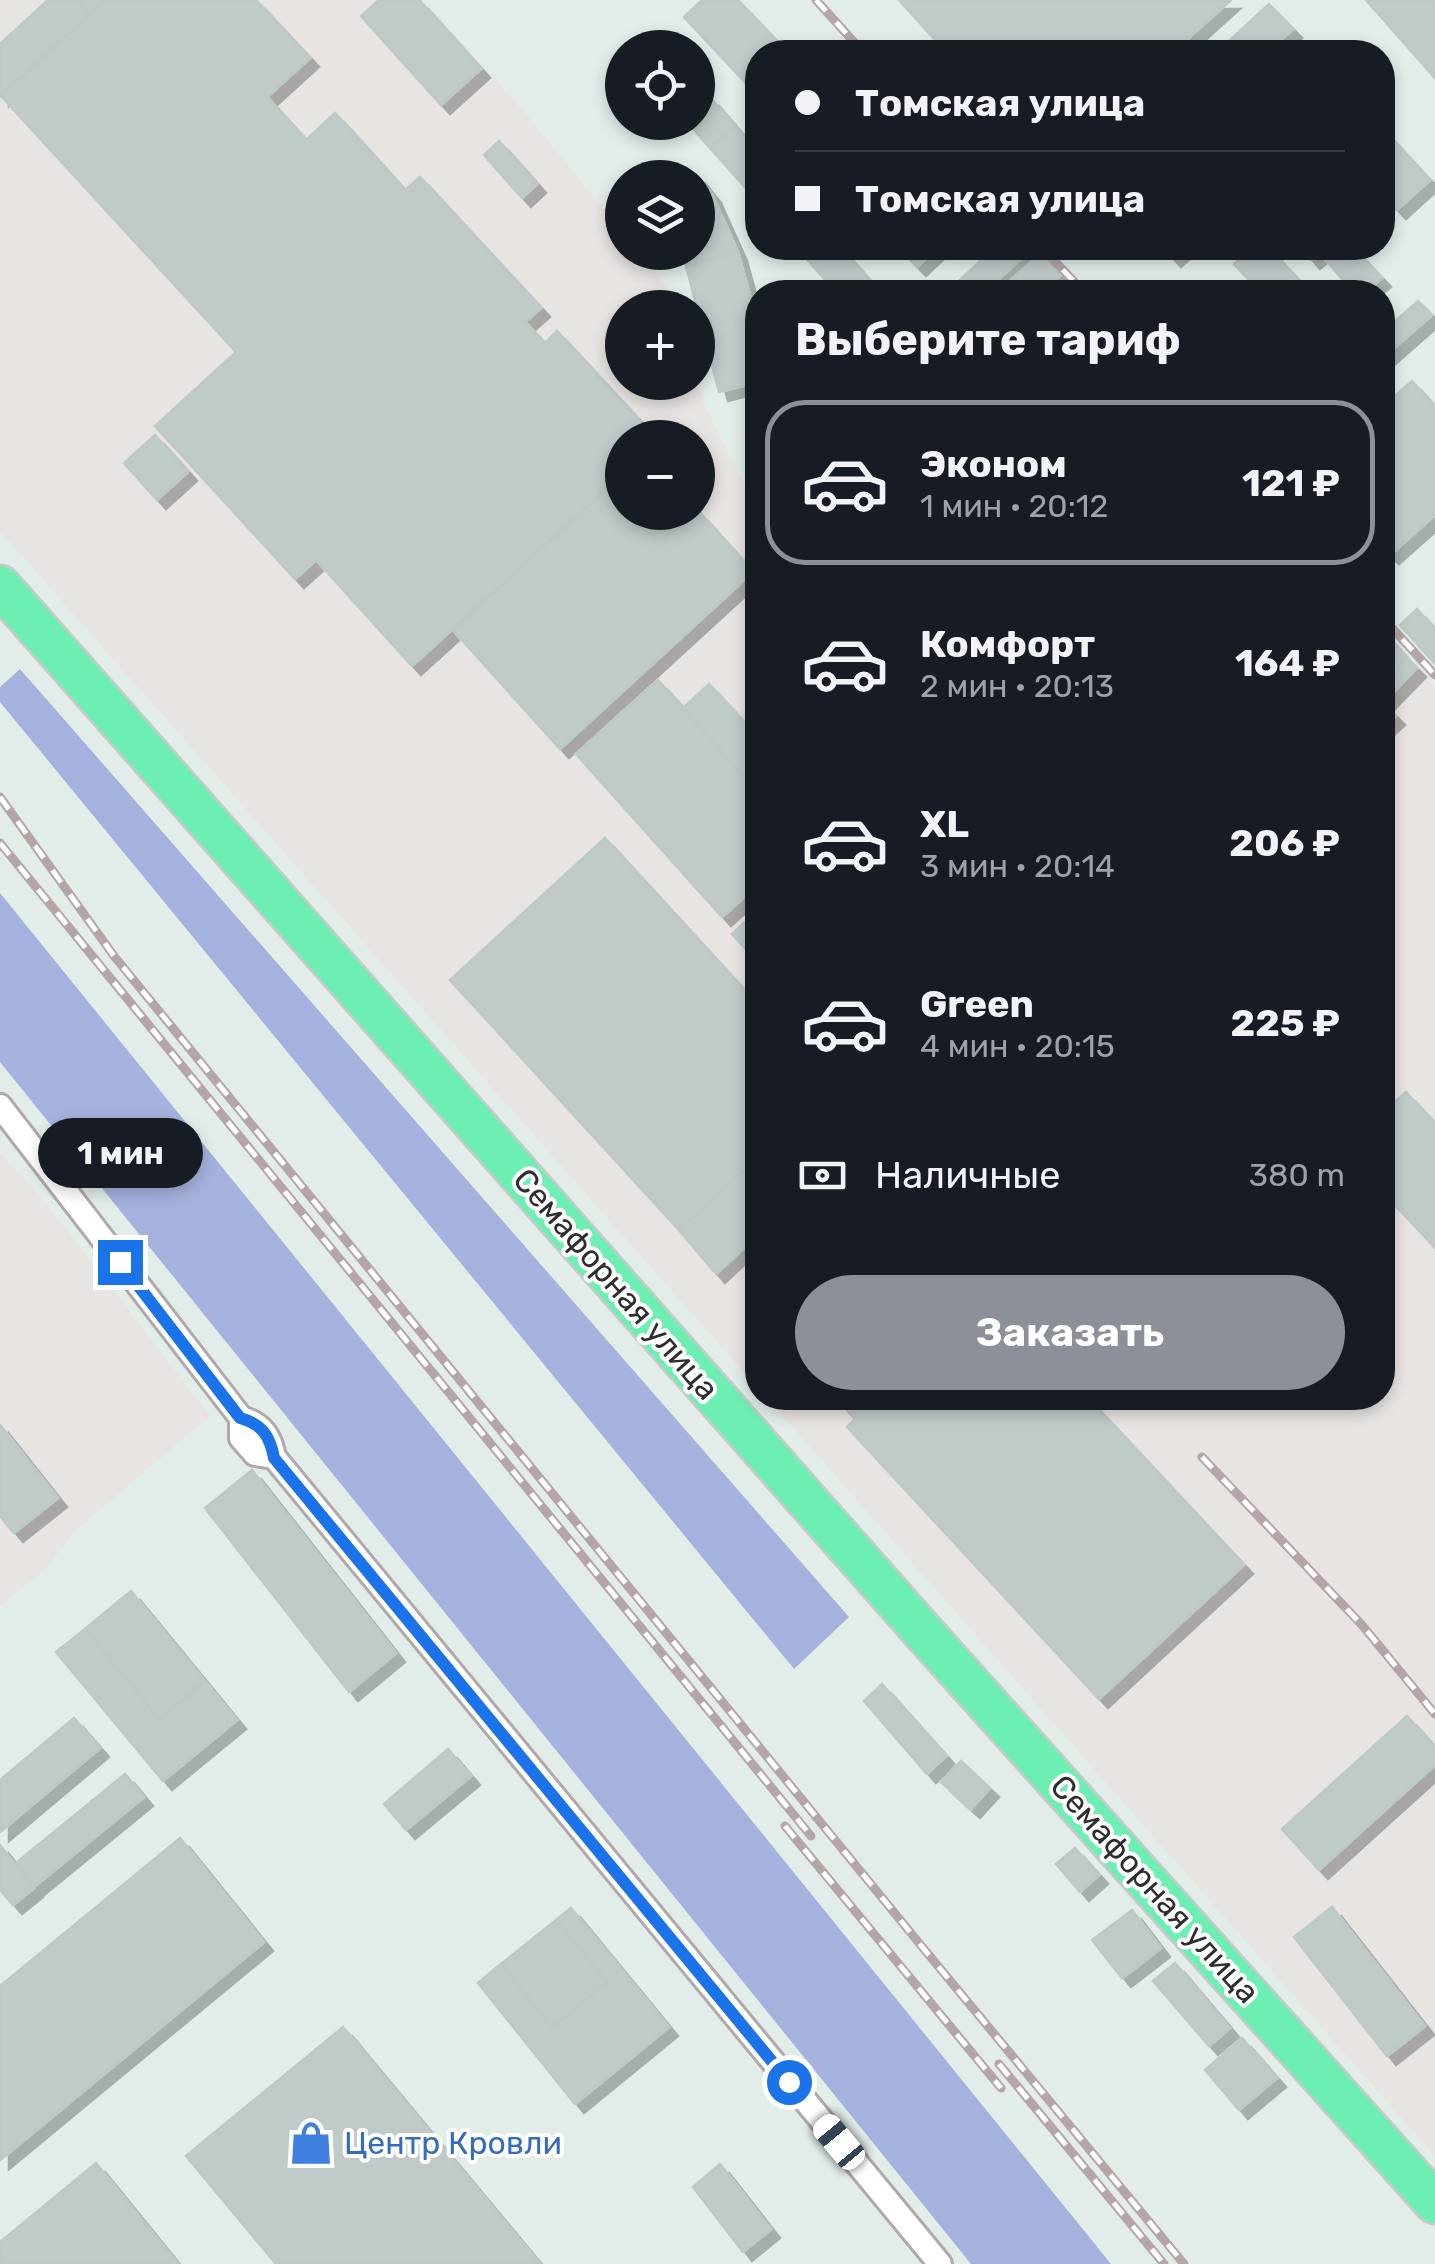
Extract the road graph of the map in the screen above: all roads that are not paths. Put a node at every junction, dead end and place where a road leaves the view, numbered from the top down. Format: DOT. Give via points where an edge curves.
graph roads {
  1 [pos="0,586"];
  2 [pos="0,1106"];
  3 [pos="1435,2203"];
  4 [pos="940,2264"];
  1 -- 3 [label="highway, Семафорная улица"];
  2 -- 4 [label="street" via="240,1418 241,1438 254,1454 274,1458"];
}
